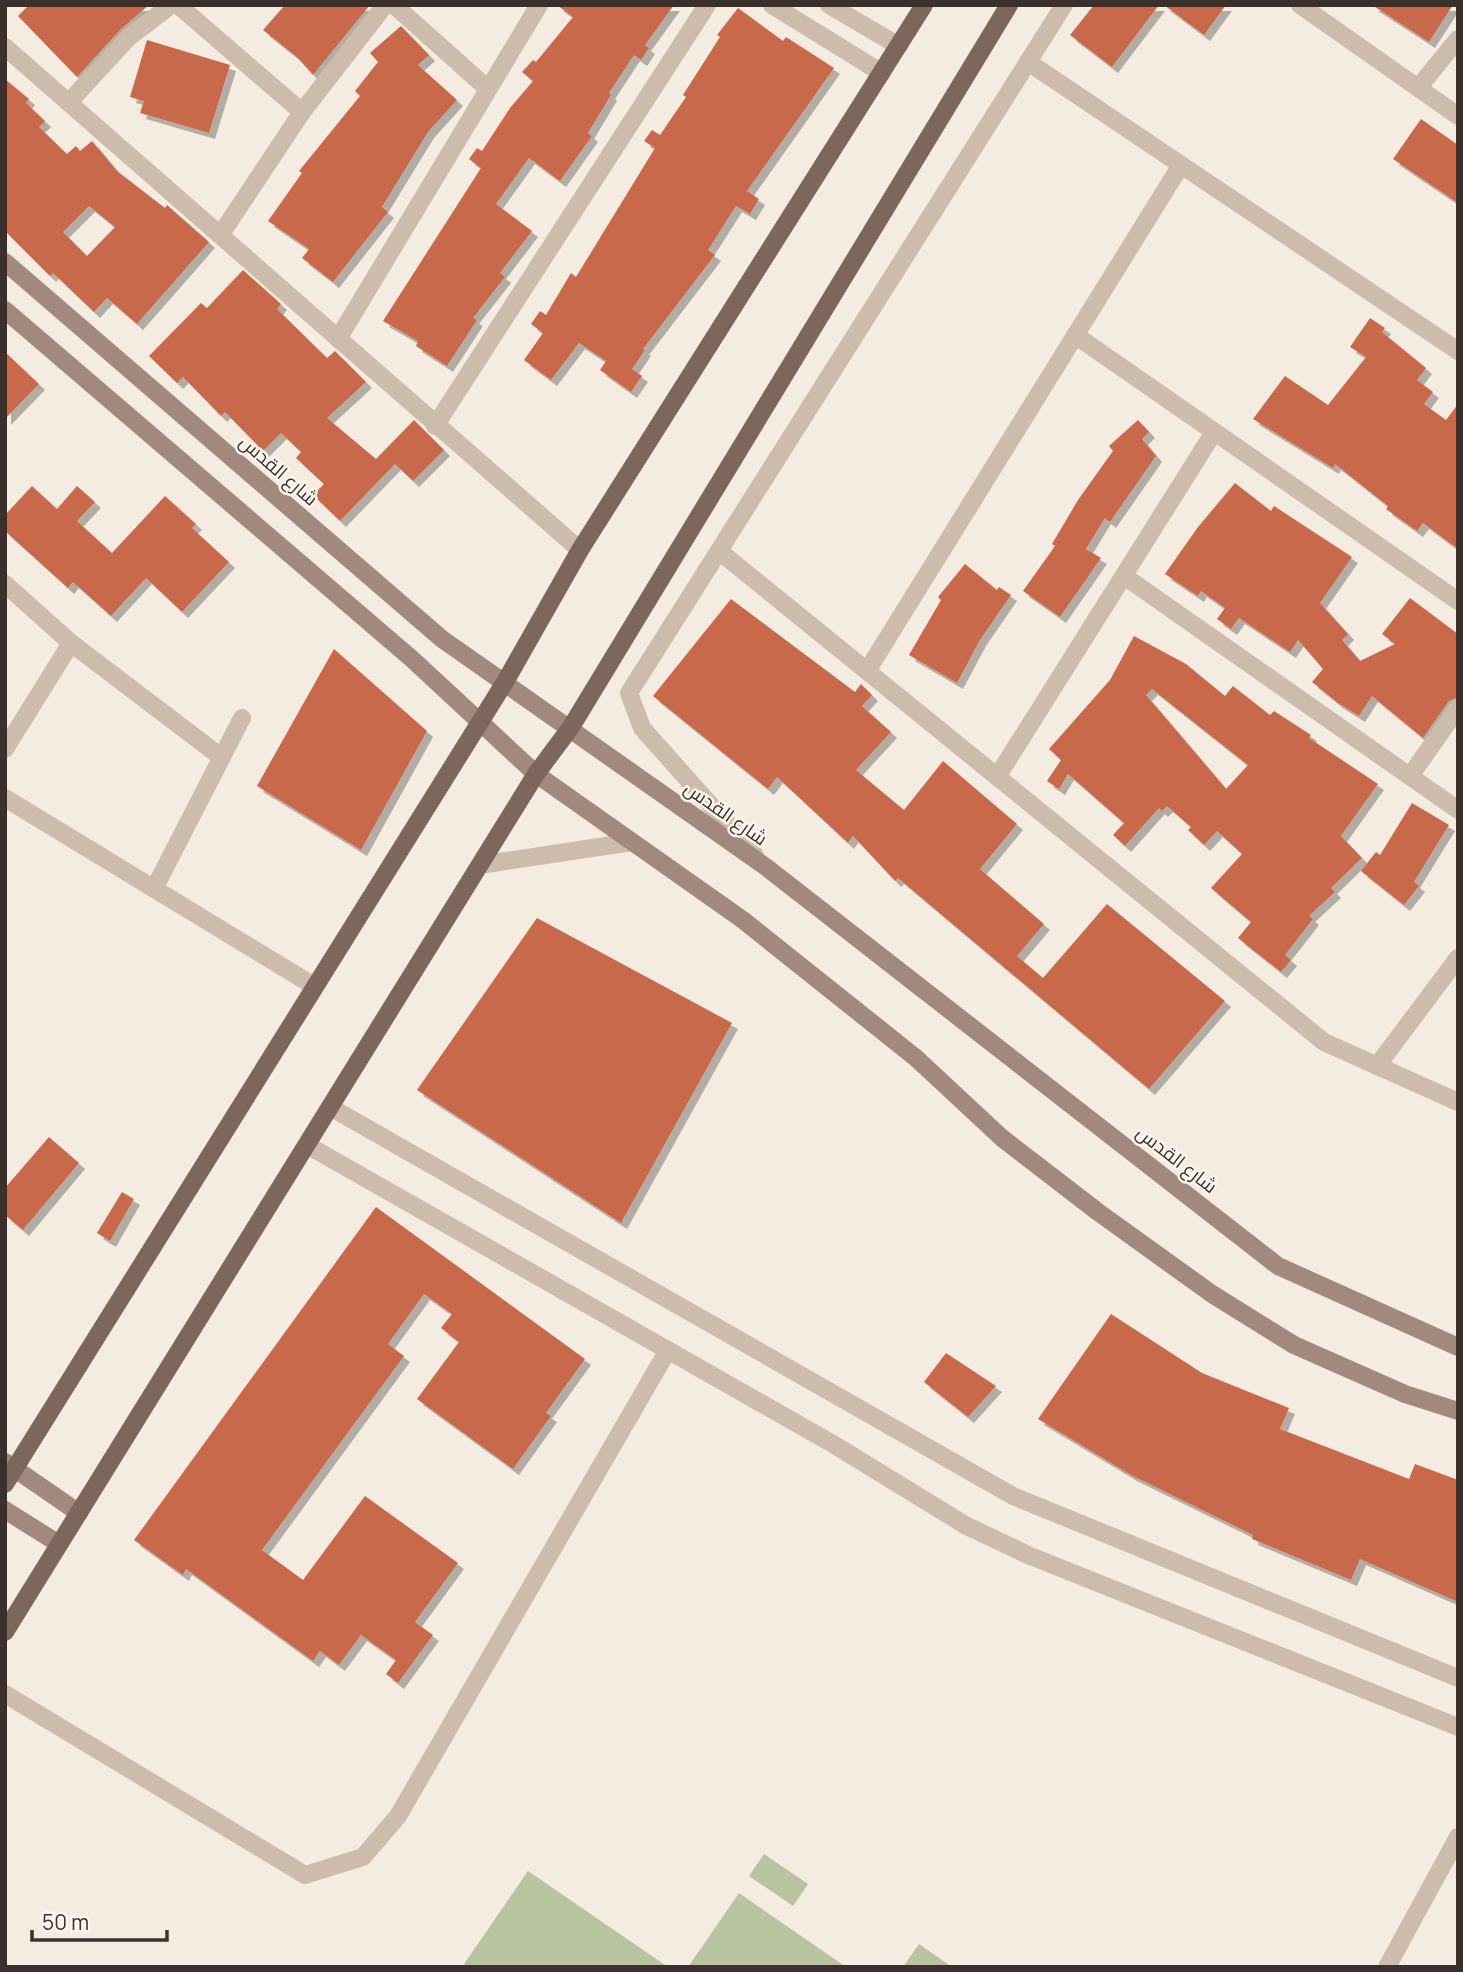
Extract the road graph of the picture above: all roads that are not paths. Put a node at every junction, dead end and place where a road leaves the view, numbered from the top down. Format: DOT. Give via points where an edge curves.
graph roads {
  1 [pos="171,5"];
  2 [pos="178,5"];
  3 [pos="385,5"];
  4 [pos="394,5"];
  5 [pos="539,5"];
  6 [pos="707,5"];
  7 [pos="772,5"];
  8 [pos="829,5"];
  9 [pos="924,5"];
  10 [pos="1009,5"];
  11 [pos="1064,5"];
  12 [pos="1300,5"];
  13 [pos="1458,39"];
  14 [pos="899,46"];
  15 [pos="5,47"];
  16 [pos="1028,62"];
  17 [pos="882,73"];
  18 [pos="1418,88"];
  19 [pos="488,89"];
  20 [pos="69,102"];
  21 [pos="302,112"];
  22 [pos="1458,116"];
  23 [pos="1181,165"];
  24 [pos="221,234"];
  25 [pos="5,262"];
  26 [pos="5,310"];
  27 [pos="1075,335"];
  28 [pos="338,340"];
  29 [pos="1458,351"];
  30 [pos="435,426"];
  31 [pos="1214,432"];
  32 [pos="580,550"];
  33 [pos="719,551"];
  34 [pos="1124,576"];
  35 [pos="5,584"];
  36 [pos="1458,601"];
  37 [pos="71,643"];
  38 [pos="867,671"];
  39 [pos="505,682"];
  40 [pos="1458,708"];
  41 [pos="242,718"];
  42 [pos="478,721"];
  43 [pos="571,727"];
  44 [pos="5,749"];
  45 [pos="221,757"];
  46 [pos="536,774"];
  47 [pos="1410,776"];
  48 [pos="997,777"];
  49 [pos="5,798"];
  50 [pos="1458,810"];
  51 [pos="632,842"];
  52 [pos="480,865"];
  53 [pos="766,867"];
  54 [pos="154,889"];
  55 [pos="1458,958"];
  56 [pos="1451,981"];
  57 [pos="313,986"];
  58 [pos="1377,1066"];
  59 [pos="1458,1102"];
  60 [pos="330,1107"];
  61 [pos="307,1145"];
  62 [pos="1458,1347"];
  63 [pos="668,1350"];
  64 [pos="1458,1411"];
  65 [pos="10,1465"];
  66 [pos="5,1484"];
  67 [pos="5,1510"];
  68 [pos="79,1513"];
  69 [pos="59,1544"];
  70 [pos="5,1632"];
  71 [pos="1458,1678"];
  72 [pos="5,1694"];
  73 [pos="1458,1727"];
  74 [pos="1458,1837"];
  75 [pos="1387,1967"];
  1 -- 20 [label="street" via="128,37"];
  2 -- 21 [label="street"];
  3 -- 21 [label="street"];
  4 -- 19 [label="street"];
  5 -- 19 [label="street"];
  6 -- 30 [label="street"];
  7 -- 17 [label="street"];
  8 -- 14 [label="street"];
  9 -- 14 [label="main road"];
  10 -- 43 [label="main road"];
  11 -- 16 [label="street"];
  12 -- 18 [label="street"];
  13 -- 18 [label="street"];
  14 -- 17 [label="main road"];
  15 -- 20 [label="street"];
  16 -- 23 [label="street"];
  16 -- 33 [label="street"];
  17 -- 32 [label="main road"];
  18 -- 22 [label="street"];
  19 -- 28 [label="street"];
  20 -- 24 [label="street"];
  21 -- 24 [label="street"];
  23 -- 27 [label="street"];
  23 -- 29 [label="street"];
  24 -- 28 [label="street"];
  25 -- 39 [label="main road, شارع القدس" via="443,639"];
  26 -- 42 [label="main road" via="412,659"];
  27 -- 31 [label="street"];
  27 -- 38 [label="street"];
  28 -- 30 [label="street"];
  30 -- 32 [label="street"];
  31 -- 34 [label="street"];
  31 -- 36 [label="street"];
  32 -- 39 [label="main road"];
  33 -- 38 [label="street"];
  33 -- 53 [label="street" via="629,693 642,728"];
  34 -- 47 [label="street"];
  34 -- 48 [label="street"];
  35 -- 37 [label="street"];
  37 -- 44 [label="street"];
  37 -- 45 [label="street"];
  38 -- 48 [label="street"];
  39 -- 42 [label="main road"];
  39 -- 43 [label="main road, شارع القدس"];
  40 -- 47 [label="street"];
  41 -- 45 [label="street"];
  42 -- 46 [label="main road"];
  42 -- 57 [label="main road"];
  43 -- 46 [label="main road"];
  43 -- 53 [label="main road, شارع القدس"];
  45 -- 54 [label="street"];
  46 -- 51 [label="main road"];
  46 -- 52 [label="main road"];
  47 -- 50 [label="street"];
  48 -- 58 [label="street" via="1324,1042"];
  49 -- 54 [label="street"];
  51 -- 52 [label="street"];
  51 -- 64 [label="main road" via="743,920 916,1058 1002,1138 1212,1294 1294,1345 1405,1394"];
  52 -- 60 [label="main road"];
  53 -- 62 [label="main road, شارع القدس" via="1278,1266"];
  54 -- 57 [label="street"];
  55 -- 56 [label="street"];
  56 -- 58 [label="street"];
  57 -- 65 [label="main road"];
  58 -- 59 [label="street"];
  60 -- 61 [label="main road"];
  60 -- 71 [label="street" via="1013,1496"];
  61 -- 63 [label="street"];
  61 -- 68 [label="main road"];
  63 -- 72 [label="street" via="398,1816 363,1857 305,1875"];
  63 -- 73 [label="street" via="965,1525 1028,1555"];
  65 -- 66 [label="main road"];
  65 -- 68 [label="main road"];
  67 -- 69 [label="main road"];
  68 -- 69 [label="main road"];
  69 -- 70 [label="main road"];
  74 -- 75 [label="street"];
}
